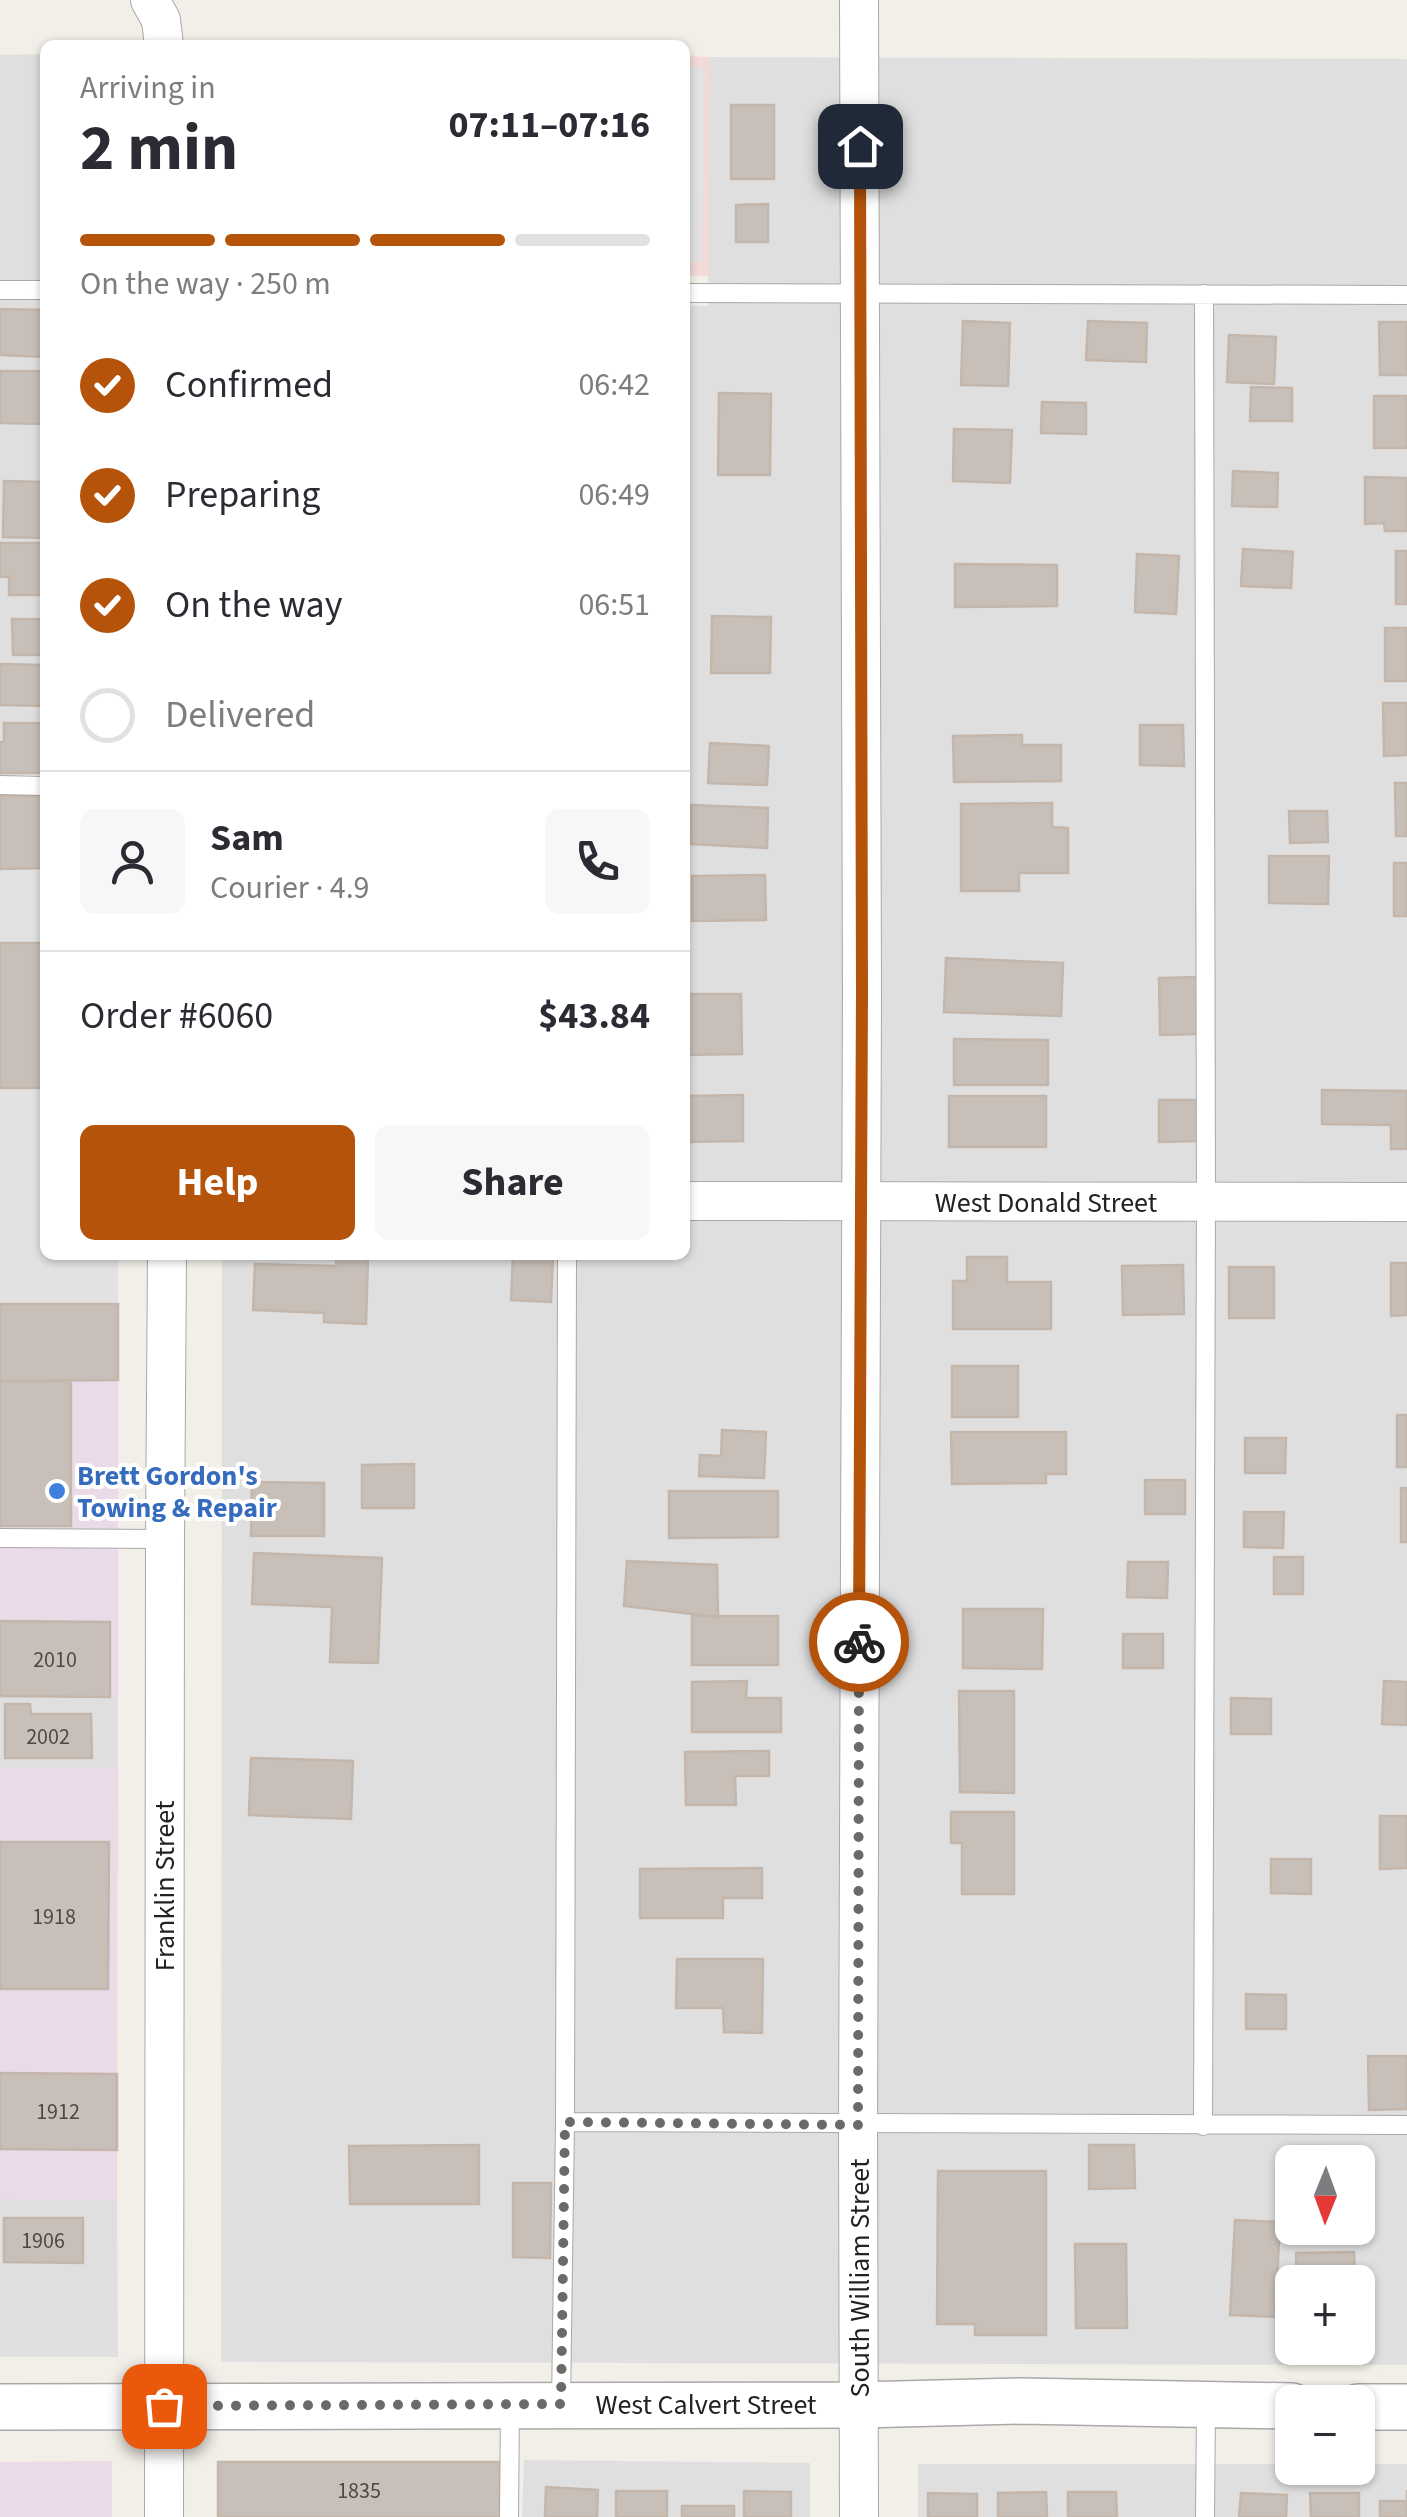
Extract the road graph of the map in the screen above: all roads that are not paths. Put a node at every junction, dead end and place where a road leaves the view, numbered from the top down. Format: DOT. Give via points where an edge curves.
graph roads {
  1 [pos="150,0"];
  2 [pos="859,0"];
  3 [pos="163,40"];
  4 [pos="0,290"];
  5 [pos="40,290"];
  6 [pos="690,292"];
  7 [pos="860,293"];
  8 [pos="1204,294"];
  9 [pos="1407,295"];
  10 [pos="0,785"];
  11 [pos="40,786"];
  12 [pos="690,1201"];
  13 [pos="860,1201"];
  14 [pos="1206,1202"];
  15 [pos="1407,1202"];
  16 [pos="168,1260"];
  17 [pos="567,1260"];
  18 [pos="0,1538"];
  19 [pos="164,1539"];
  20 [pos="565,2122"];
  21 [pos="858,2125"];
  22 [pos="1407,2125"];
  23 [pos="1203,2126"];
  24 [pos="510,2404"];
  25 [pos="561,2404"];
  26 [pos="859,2404"];
  27 [pos="1206,2405"];
  28 [pos="164,2406"];
  29 [pos="1275,2406"];
  30 [pos="1375,2406"];
  31 [pos="0,2407"];
  32 [pos="1407,2407"];
  33 [pos="164,2517"];
  34 [pos="509,2517"];
  35 [pos="859,2517"];
  36 [pos="1205,2517"];
  1 -- 3 [label="street"];
  2 -- 7 [label="street, South William Street"];
  4 -- 5 [label="lane"];
  6 -- 7 [label="lane"];
  7 -- 8 [label="lane"];
  7 -- 13 [label="street, South William Street"];
  8 -- 9 [label="lane"];
  8 -- 14 [label="lane"];
  10 -- 11 [label="lane"];
  12 -- 13 [label="street, West Donald Street"];
  13 -- 14 [label="street, West Donald Street"];
  13 -- 21 [label="street, South William Street"];
  14 -- 15 [label="street, West Donald Street"];
  14 -- 23 [label="lane"];
  16 -- 19 [label="street, Franklin Street"];
  17 -- 20 [label="lane"];
  18 -- 19 [label="lane"];
  19 -- 28 [label="street, Franklin Street"];
  20 -- 21 [label="lane"];
  20 -- 25 [label="lane"];
  21 -- 23 [label="lane"];
  21 -- 26 [label="street, South William Street"];
  22 -- 23 [label="lane"];
  24 -- 25 [label="street, West Calvert Street"];
  24 -- 28 [label="street, West Calvert Street"];
  24 -- 34 [label="lane"];
  25 -- 26 [label="street, West Calvert Street"];
  26 -- 27 [label="street, West Calvert Street"];
  26 -- 35 [label="street, South William Street"];
  27 -- 29 [label="street, West Calvert Street"];
  27 -- 36 [label="lane"];
  28 -- 31 [label="street, West Calvert Street"];
  28 -- 33 [label="street, Franklin Street"];
  30 -- 32 [label="street"];
}
